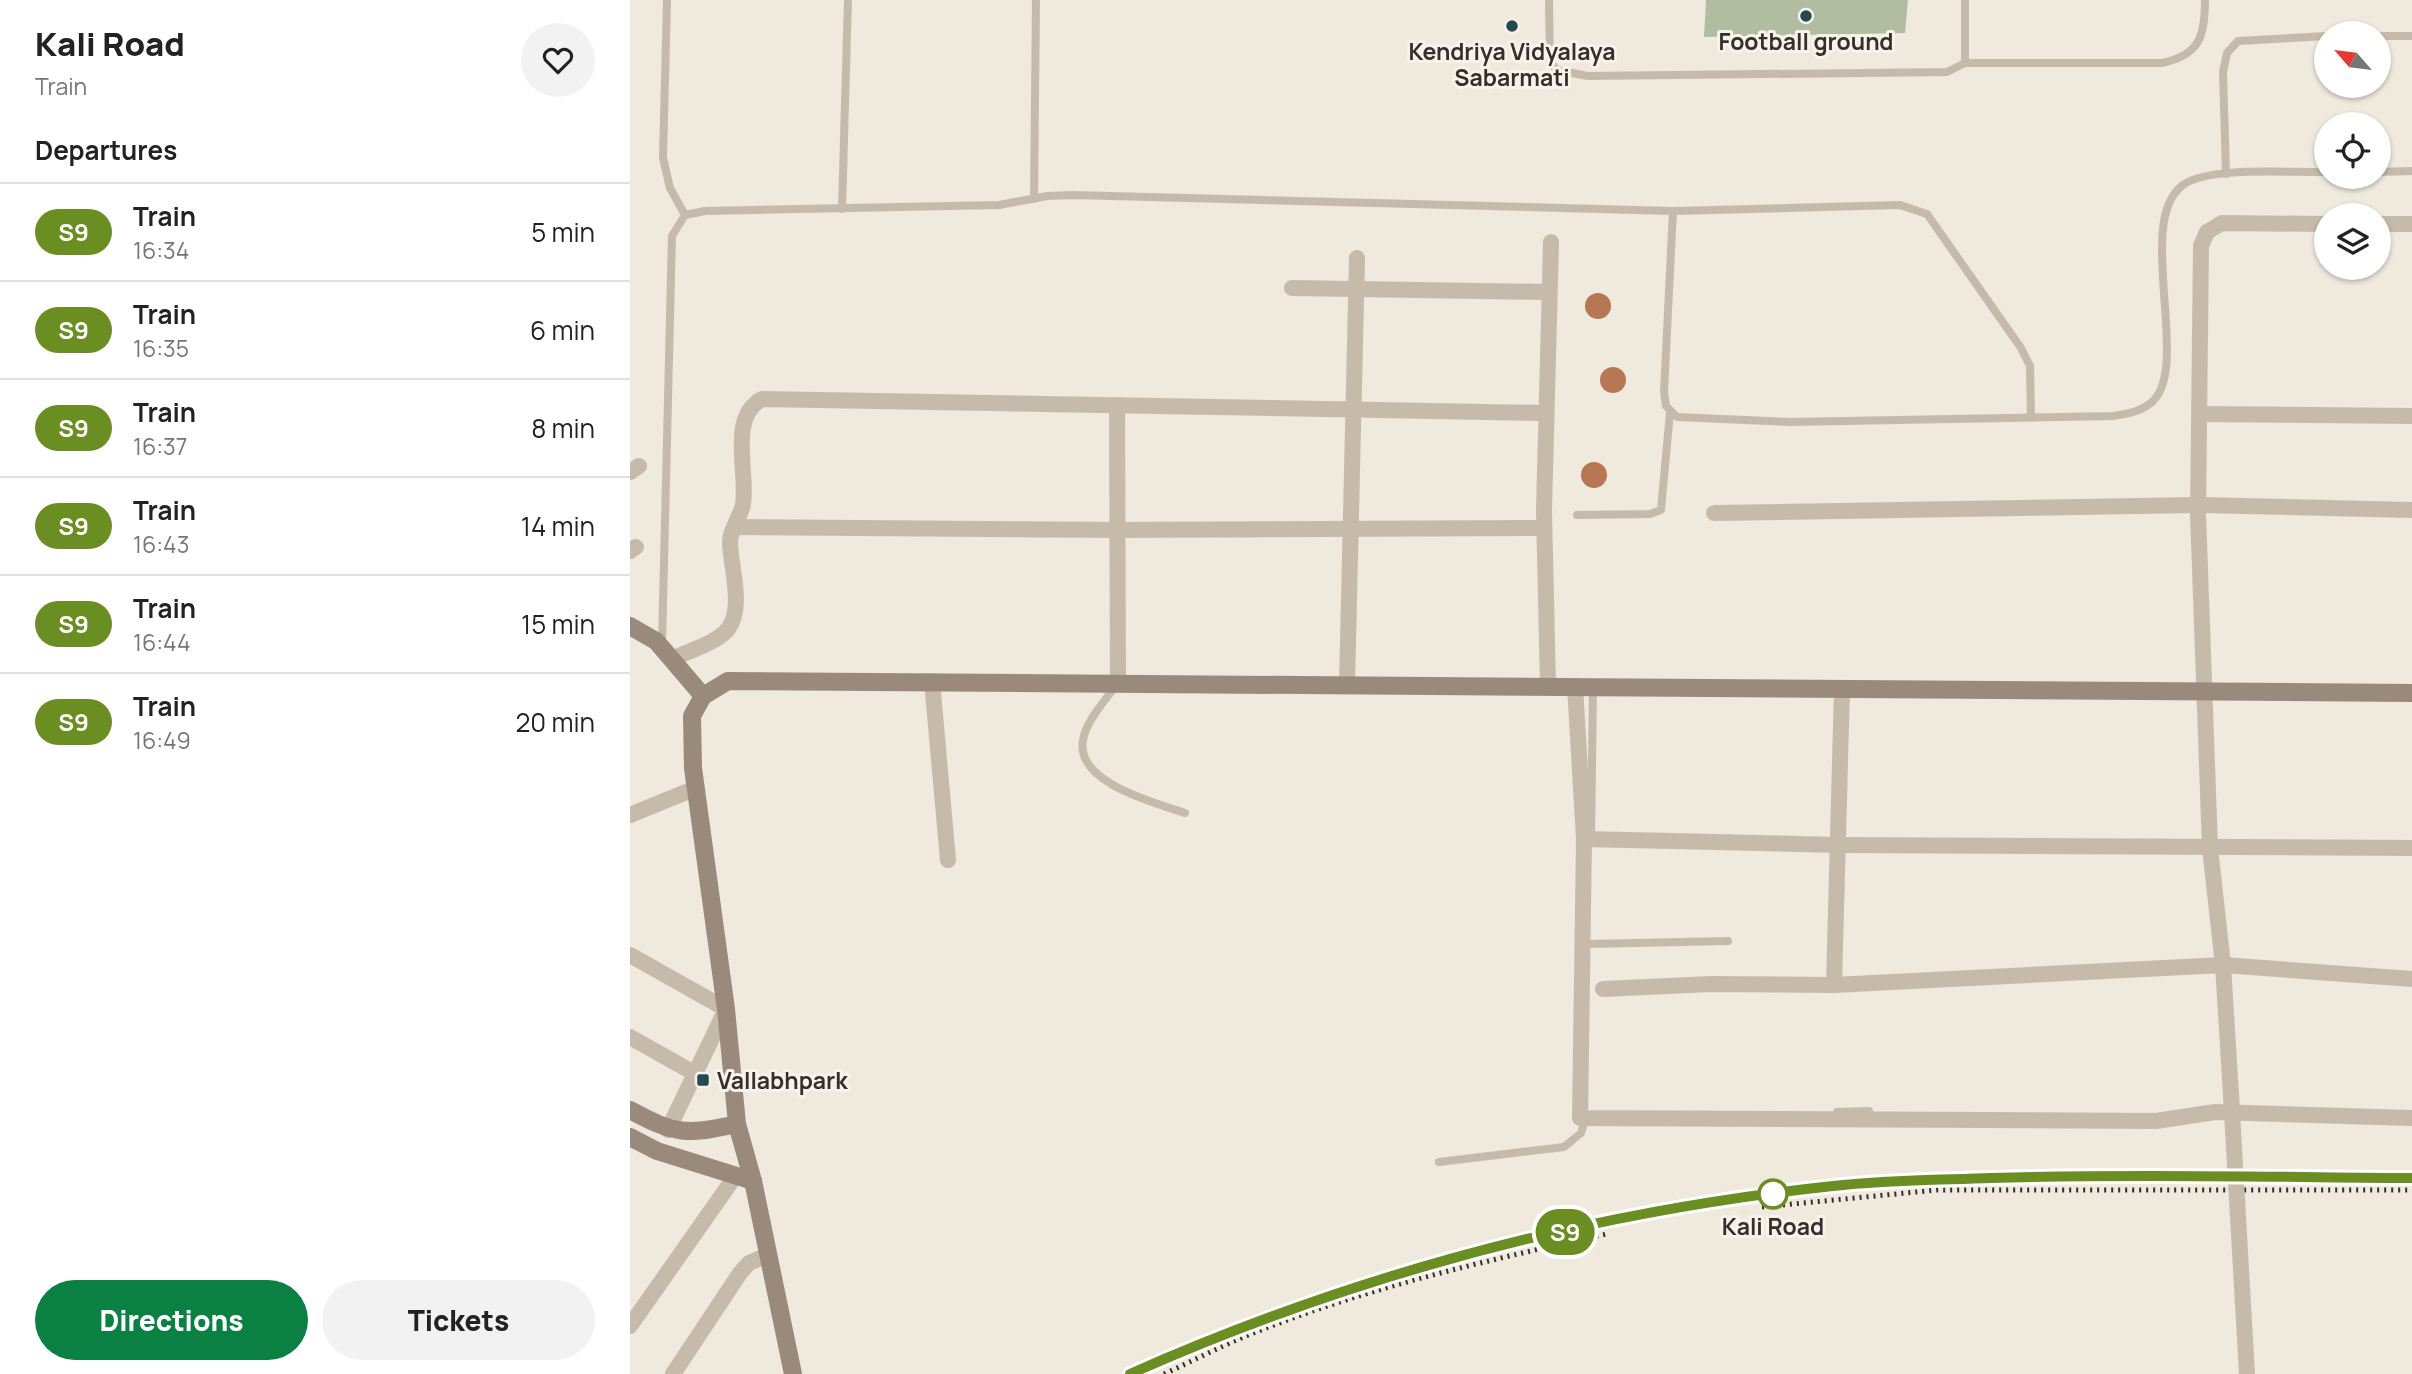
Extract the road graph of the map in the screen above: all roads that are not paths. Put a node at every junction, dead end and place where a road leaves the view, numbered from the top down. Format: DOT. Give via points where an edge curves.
graph roads {
  1 [pos="667,0"];
  2 [pos="848,0"];
  3 [pos="1037,0"];
  4 [pos="1549,0"];
  5 [pos="1965,0"];
  6 [pos="2205,0"];
  7 [pos="2391,36"];
  8 [pos="2412,36"];
  9 [pos="2314,37"];
  10 [pos="1965,63"];
  11 [pos="2412,171"];
  12 [pos="2314,172"];
  13 [pos="2391,172"];
  14 [pos="2226,174"];
  15 [pos="1034,199"];
  16 [pos="842,209"];
  17 [pos="1673,211"];
  18 [pos="685,215"];
  19 [pos="2314,224"];
  20 [pos="2391,224"];
  21 [pos="2412,224"];
  22 [pos="1551,242"];
  23 [pos="1357,258"];
  24 [pos="1292,288"];
  25 [pos="1355,289"];
  26 [pos="1548,292"];
  27 [pos="1117,405"];
  28 [pos="1352,409"];
  29 [pos="1670,412"];
  30 [pos="1545,413"];
  31 [pos="2201,414"];
  32 [pos="2412,416"];
  33 [pos="2031,417"];
  34 [pos="2199,505"];
  35 [pos="2412,510"];
  36 [pos="1714,513"];
  37 [pos="1577,515"];
  38 [pos="735,527"];
  39 [pos="1544,528"];
  40 [pos="1350,529"];
  41 [pos="1117,530"];
  42 [pos="630,626"];
  43 [pos="667,653"];
  44 [pos="932,681"];
  45 [pos="1118,682"];
  46 [pos="1347,684"];
  47 [pos="1548,686"];
  48 [pos="1584,686"];
  49 [pos="1842,688"];
  50 [pos="2206,689"];
  51 [pos="2412,693"];
  52 [pos="703,696"];
  53 [pos="696,788"];
  54 [pos="1185,813"];
  55 [pos="630,815"];
  56 [pos="1588,839"];
  57 [pos="1839,845"];
  58 [pos="2210,848"];
  59 [pos="2412,848"];
  60 [pos="948,860"];
  61 [pos="1728,941"];
  62 [pos="1589,944"];
  63 [pos="630,954"];
  64 [pos="2223,965"];
  65 [pos="2412,979"];
  66 [pos="1834,985"];
  67 [pos="1603,989"];
  68 [pos="726,1009"];
  69 [pos="630,1037"];
  70 [pos="694,1073"];
  71 [pos="630,1110"];
  72 [pos="1869,1111"];
  73 [pos="1586,1116"];
  74 [pos="2412,1118"];
  75 [pos="737,1124"];
  76 [pos="668,1130"];
  77 [pos="630,1137"];
  78 [pos="1439,1162"];
  79 [pos="745,1178"];
  80 [pos="768,1255"];
  81 [pos="630,1326"];
  82 [pos="673,1374"];
  83 [pos="793,1374"];
  84 [pos="2247,1374"];
  1 -- 18 [label="lane" via="663,158 670,187"];
  2 -- 16 [label="lane"];
  3 -- 15 [label="lane"];
  4 -- 10 [label="lane" via="1550,60 1556,70 1569,75 1947,72"];
  5 -- 10 [label="lane"];
  6 -- 10 [label="lane" via="2196,48 2180,59"];
  7 -- 8 [label="lane"];
  9 -- 14 [label="lane" via="2238,41 2227,53 2223,72"];
  11 -- 13 [label="lane"];
  12 -- 14 [label="lane"];
  14 -- 33 [label="lane" via="2208,174 2183,185 2166,204 2162,227 2166,344 2163,380 2155,399 2136,412"];
  15 -- 16 [label="lane" via="999,205"];
  15 -- 17 [label="lane" via="1073,195"];
  16 -- 18 [label="lane"];
  17 -- 29 [label="lane" via="1664,392"];
  17 -- 33 [label="lane" via="1900,205 1927,214 2021,348 2030,366"];
  18 -- 43 [label="lane" via="672,236"];
  19 -- 31 [label="street" via="2222,223 2207,232 2201,246"];
  20 -- 21 [label="street"];
  22 -- 26 [label="street"];
  23 -- 25 [label="street"];
  24 -- 25 [label="street"];
  25 -- 26 [label="street"];
  25 -- 28 [label="street"];
  26 -- 30 [label="street"];
  27 -- 28 [label="street"];
  27 -- 38 [label="street" via="762,399 752,404 743,419 744,500"];
  27 -- 41 [label="street"];
  28 -- 30 [label="street"];
  28 -- 40 [label="street"];
  29 -- 33 [label="lane" via="1687,419 1790,422"];
  29 -- 37 [label="lane" via="1661,510"];
  30 -- 39 [label="street"];
  31 -- 32 [label="street"];
  31 -- 34 [label="street"];
  34 -- 35 [label="street"];
  34 -- 36 [label="street"];
  34 -- 50 [label="street"];
  38 -- 41 [label="street"];
  38 -- 43 [label="street" via="729,540 735,591 730,627 722,635"];
  39 -- 40 [label="street"];
  39 -- 47 [label="street"];
  40 -- 41 [label="street"];
  40 -- 46 [label="street"];
  41 -- 45 [label="street"];
  42 -- 43 [label="main road"];
  43 -- 52 [label="main road"];
  44 -- 45 [label="main road"];
  44 -- 52 [label="main road" via="729,681"];
  44 -- 60 [label="street"];
  45 -- 46 [label="main road"];
  45 -- 54 [label="lane" via="1085,733 1085,758 1113,786"];
  46 -- 47 [label="main road"];
  47 -- 48 [label="main road"];
  48 -- 49 [label="main road"];
  48 -- 56 [label="street"];
  49 -- 50 [label="main road"];
  49 -- 57 [label="street"];
  50 -- 51 [label="main road"];
  50 -- 58 [label="street"];
  52 -- 53 [label="main road" via="692,716"];
  53 -- 55 [label="street"];
  53 -- 68 [label="main road"];
  56 -- 57 [label="street"];
  56 -- 62 [label="lane"];
  56 -- 73 [label="street" via="1580,1118"];
  57 -- 58 [label="street"];
  57 -- 66 [label="street"];
  58 -- 59 [label="street"];
  58 -- 64 [label="street"];
  61 -- 62 [label="lane"];
  62 -- 73 [label="lane"];
  63 -- 68 [label="street"];
  64 -- 65 [label="street"];
  64 -- 66 [label="street"];
  64 -- 84 [label="street, bridge"];
  66 -- 67 [label="street"];
  68 -- 70 [label="street"];
  68 -- 75 [label="main road"];
  69 -- 70 [label="street"];
  70 -- 76 [label="street"];
  71 -- 76 [label="main road"];
  72 -- 73 [label="lane"];
  73 -- 74 [label="street" via="2156,1121 2216,1112"];
  73 -- 78 [label="lane" via="1581,1133 1564,1147"];
  75 -- 76 [label="main road" via="688,1133"];
  75 -- 79 [label="main road"];
  77 -- 79 [label="main road" via="657,1151"];
  79 -- 80 [label="main road"];
  79 -- 81 [label="street"];
  80 -- 82 [label="street" via="749,1263 740,1273"];
  80 -- 83 [label="main road"];
}
